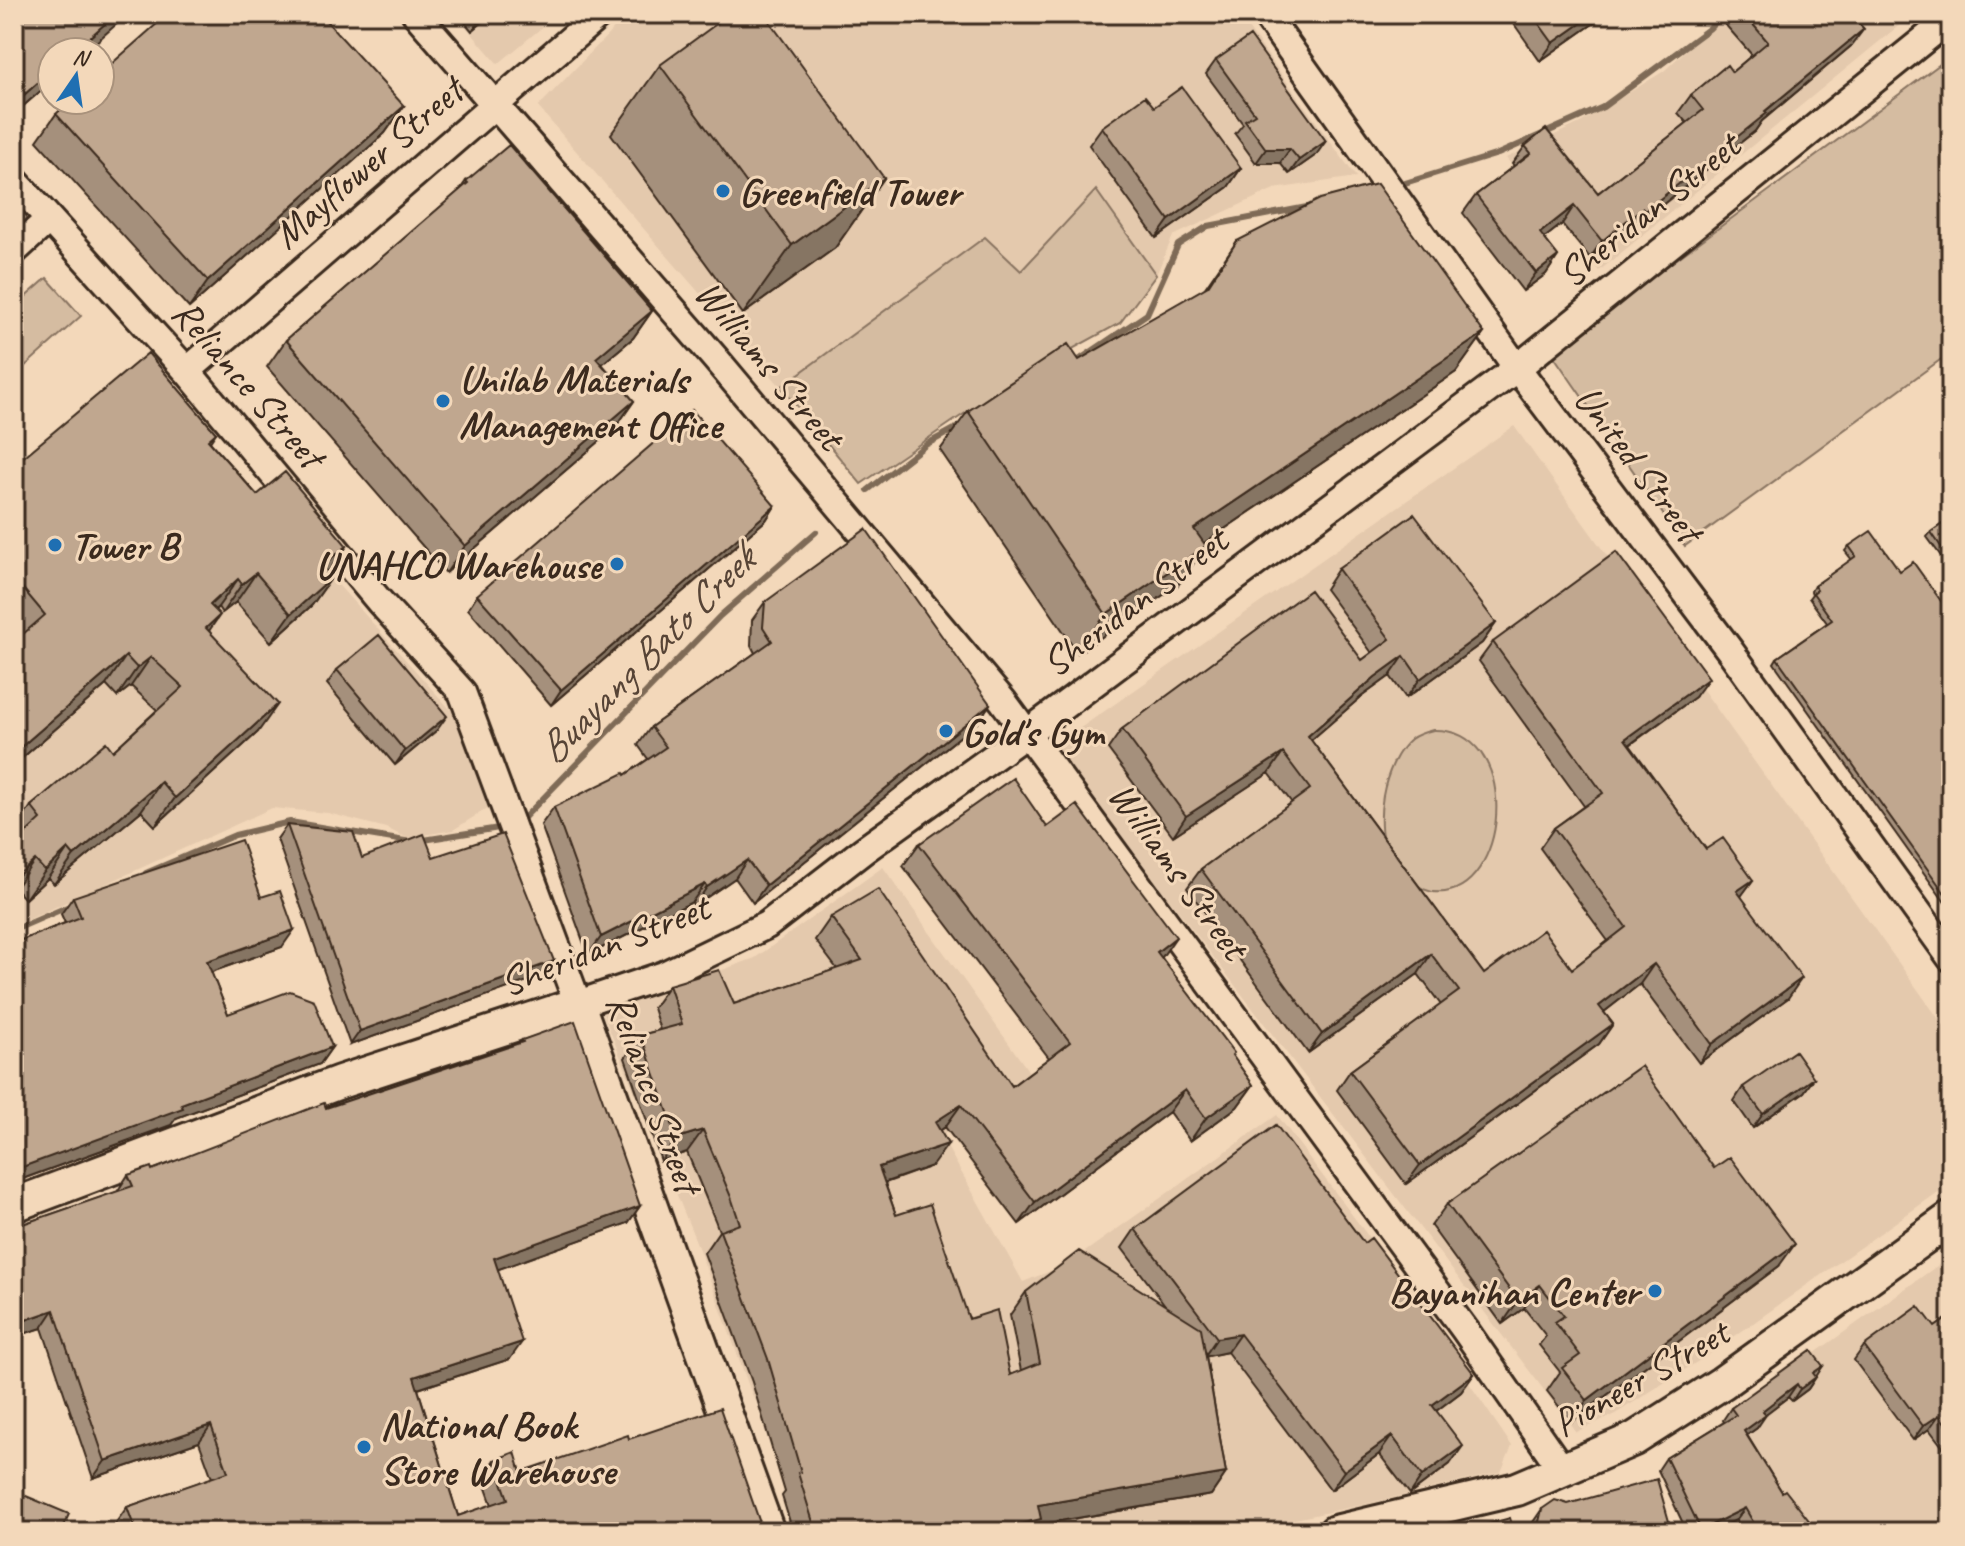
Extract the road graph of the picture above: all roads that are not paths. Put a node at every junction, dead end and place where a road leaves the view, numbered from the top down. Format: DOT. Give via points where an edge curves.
graph roads {
  1 [pos="416,14"];
  2 [pos="600,14"];
  3 [pos="1265,14"];
  4 [pos="1951,18"];
  5 [pos="494,105"];
  6 [pos="14,180"];
  7 [pos="48,220"];
  8 [pos="14,251"];
  9 [pos="1517,368"];
  10 [pos="187,371"];
  11 [pos="1027,733"];
  12 [pos="1951,958"];
  13 [pos="578,1004"];
  14 [pos="14,1205"];
  15 [pos="1951,1218"];
  16 [pos="1563,1471"];
  17 [pos="768,1532"];
  18 [pos="1335,1532"];
  1 -- 5 [label="street, Williams Street"];
  2 -- 5 [label="street, Mayflower Street"];
  3 -- 9 [label="street, United Street"];
  4 -- 9 [label="street, Sheridan Street"];
  5 -- 10 [label="street, Mayflower Street"];
  5 -- 11 [label="street, Williams Street" via="715,358"];
  6 -- 7 [label="street, Reliance Street"];
  7 -- 8 [label="street"];
  7 -- 10 [label="street, Reliance Street"];
  9 -- 11 [label="street, Sheridan Street"];
  9 -- 12 [label="street, United Street" via="1739,662"];
  10 -- 13 [label="street, Reliance Street" via="462,692"];
  11 -- 13 [label="street, Sheridan Street" via="767,925 664,975"];
  11 -- 16 [label="street, Williams Street"];
  13 -- 14 [label="main road, Sheridan Street" via="340,1082"];
  13 -- 17 [label="main road, Reliance Street"];
  15 -- 16 [label="main road, Pioneer Street" via="1687,1407 1634,1439"];
  16 -- 18 [label="main road, Pioneer Street" via="1500,1494"];
}
